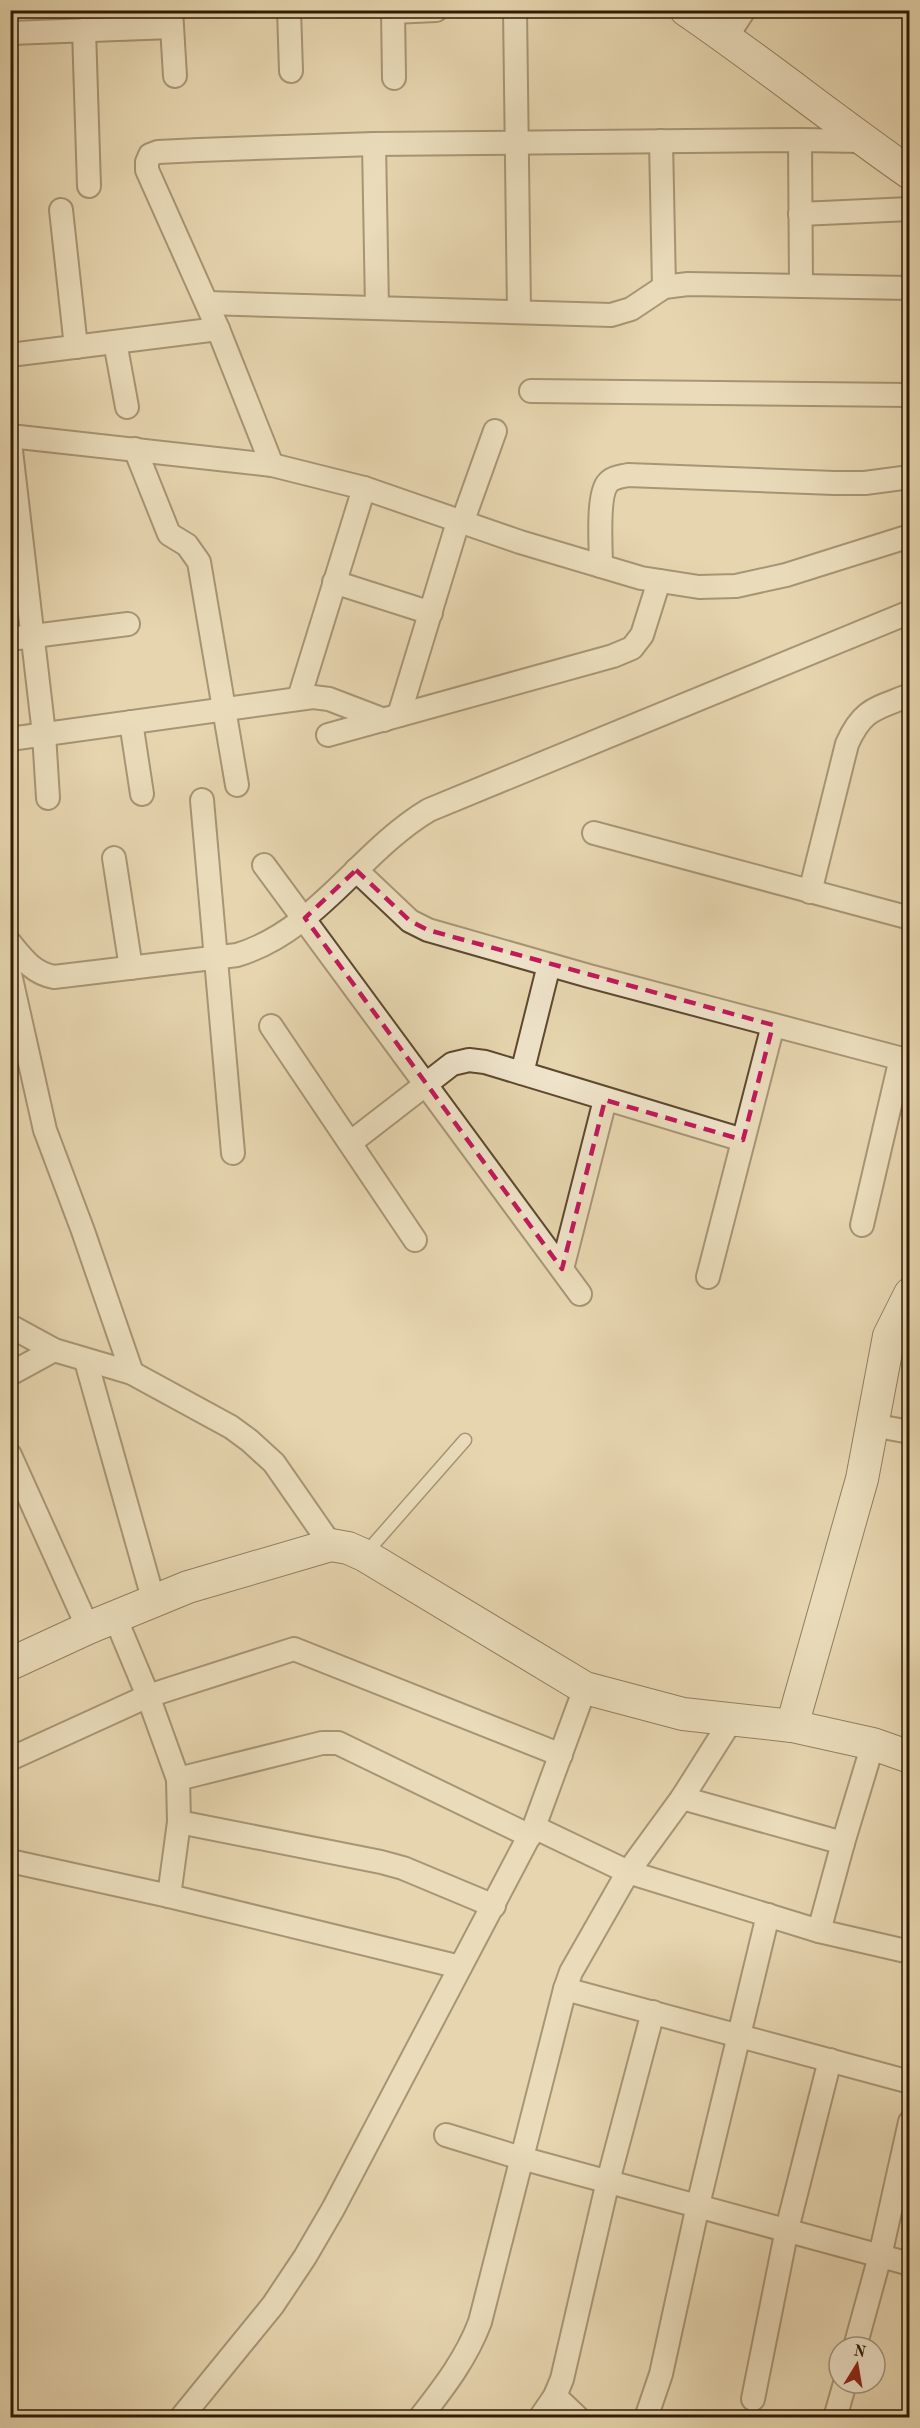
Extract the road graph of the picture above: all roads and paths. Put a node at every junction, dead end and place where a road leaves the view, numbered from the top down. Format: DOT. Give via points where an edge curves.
graph roads {
  1 [pos="290,10"];
  2 [pos="436,10"];
  3 [pos="515,10"];
  4 [pos="686,10"];
  5 [pos="744,10"];
  6 [pos="393,11"];
  7 [pos="172,19"];
  8 [pos="84,30"];
  9 [pos="10,33"];
  10 [pos="726,38"];
  11 [pos="291,71"];
  12 [pos="175,76"];
  13 [pos="394,78"];
  14 [pos="800,140"];
  15 [pos="662,141"];
  16 [pos="864,141"];
  17 [pos="518,142"];
  18 [pos="374,144"];
  19 [pos="909,173"];
  20 [pos="89,186"];
  21 [pos="909,209"];
  22 [pos="61,210"];
  23 [pos="800,214"];
  24 [pos="801,286"];
  25 [pos="664,287"];
  26 [pos="909,288"];
  27 [pos="207,303"];
  28 [pos="377,308"];
  29 [pos="519,312"];
  30 [pos="218,329"];
  31 [pos="115,342"];
  32 [pos="76,347"];
  33 [pos="10,355"];
  34 [pos="531,391"];
  35 [pos="909,395"];
  36 [pos="127,407"];
  37 [pos="495,431"];
  38 [pos="10,436"];
  39 [pos="10,442"];
  40 [pos="135,449"];
  41 [pos="273,465"];
  42 [pos="909,477"];
  43 [pos="364,488"];
  44 [pos="460,523"];
  45 [pos="909,536"];
  46 [pos="17,551"];
  47 [pos="601,566"];
  48 [pos="659,581"];
  49 [pos="334,582"];
  50 [pos="909,612"];
  51 [pos="431,613"];
  52 [pos="128,624"];
  53 [pos="22,637"];
  54 [pos="909,695"];
  55 [pos="299,698"];
  56 [pos="224,709"];
  57 [pos="392,718"];
  58 [pos="131,722"];
  59 [pos="44,734"];
  60 [pos="328,735"];
  61 [pos="10,739"];
  62 [pos="237,785"];
  63 [pos="142,794"];
  64 [pos="48,798"];
  65 [pos="202,800"];
  66 [pos="594,833"];
  67 [pos="114,858"];
  68 [pos="264,864"];
  69 [pos="356,870"];
  70 [pos="810,892"];
  71 [pos="305,918"];
  72 [pos="909,918"];
  73 [pos="10,943"];
  74 [pos="216,958"];
  75 [pos="549,965"];
  76 [pos="131,968"];
  77 [pos="10,974"];
  78 [pos="773,1025"];
  79 [pos="271,1026"];
  80 [pos="19,1054"];
  81 [pos="905,1060"];
  82 [pos="522,1073"];
  83 [pos="426,1083"];
  84 [pos="605,1100"];
  85 [pos="743,1140"];
  86 [pos="350,1143"];
  87 [pos="234,1153"];
  88 [pos="862,1225"];
  89 [pos="416,1240"];
  90 [pos="562,1269"];
  91 [pos="708,1277"];
  92 [pos="580,1294"];
  93 [pos="909,1294"];
  94 [pos="10,1326"];
  95 [pos="54,1350"];
  96 [pos="86,1360"];
  97 [pos="132,1373"];
  98 [pos="10,1374"];
  99 [pos="872,1425"];
  100 [pos="909,1432"];
  101 [pos="465,1440"];
  102 [pos="10,1455"];
  103 [pos="331,1545"];
  104 [pos="364,1555"];
  105 [pos="154,1602"];
  106 [pos="101,1622"];
  107 [pos="10,1664"];
  108 [pos="585,1688"];
  109 [pos="148,1696"];
  110 [pos="732,1719"];
  111 [pos="792,1726"];
  112 [pos="873,1744"];
  113 [pos="561,1755"];
  114 [pos="909,1757"];
  115 [pos="10,1759"];
  116 [pos="178,1779"];
  117 [pos="682,1798"];
  118 [pos="179,1822"];
  119 [pos="532,1832"];
  120 [pos="843,1843"];
  121 [pos="10,1861"];
  122 [pos="628,1872"];
  123 [pos="169,1896"];
  124 [pos="494,1906"];
  125 [pos="768,1915"];
  126 [pos="819,1931"];
  127 [pos="908,1947"];
  128 [pos="460,1967"];
  129 [pos="565,1989"];
  130 [pos="653,2012"];
  131 [pos="740,2035"];
  132 [pos="830,2060"];
  133 [pos="909,2082"];
  134 [pos="909,2122"];
  135 [pos="446,2135"];
  136 [pos="521,2158"];
  137 [pos="608,2181"];
  138 [pos="698,2205"];
  139 [pos="787,2229"];
  140 [pos="880,2256"];
  141 [pos="909,2264"];
  142 [pos="858,2335"];
  143 [pos="841,2395"];
  144 [pos="555,2396"];
  145 [pos="753,2399"];
  146 [pos="189,2415"];
  147 [pos="835,2417"];
  148 [pos="420,2418"];
  149 [pos="540,2418"];
  150 [pos="578,2418"];
  151 [pos="646,2418"];
  1 -- 11 [label="street"];
  2 -- 6 [label="street"];
  3 -- 17 [label="street"];
  4 -- 10 [label="street"];
  5 -- 10 [label="street"];
  6 -- 13 [label="street"];
  7 -- 8 [label="street"];
  7 -- 12 [label="street"];
  8 -- 9 [label="street"];
  8 -- 20 [label="street"];
  10 -- 16 [label="street"];
  14 -- 15 [label="street"];
  14 -- 16 [label="street"];
  14 -- 23 [label="street"];
  15 -- 17 [label="street"];
  15 -- 25 [label="street"];
  16 -- 19 [label="street"];
  17 -- 18 [label="street"];
  17 -- 29 [label="street"];
  18 -- 27 [label="street" via="150,155 147,171"];
  18 -- 28 [label="street"];
  21 -- 23 [label="street"];
  22 -- 32 [label="street"];
  23 -- 24 [label="street"];
  24 -- 25 [label="street"];
  24 -- 26 [label="street"];
  25 -- 29 [label="street" via="631,309 611,315"];
  27 -- 28 [label="street"];
  27 -- 30 [label="street"];
  28 -- 29 [label="street"];
  30 -- 31 [label="street"];
  30 -- 41 [label="street"];
  31 -- 32 [label="street"];
  31 -- 36 [label="street"];
  32 -- 33 [label="street"];
  34 -- 35 [label="street"];
  37 -- 44 [label="street"];
  38 -- 40 [label="street"];
  39 -- 46 [label="street"];
  40 -- 41 [label="street"];
  40 -- 56 [label="street" via="169,534 187,545 199,562"];
  41 -- 43 [label="street"];
  42 -- 47 [label="street" via="865,483 628,475 615,478 606,485 602,499"];
  43 -- 44 [label="street"];
  43 -- 49 [label="street"];
  44 -- 47 [label="street"];
  44 -- 51 [label="street"];
  45 -- 48 [label="street" via="736,586 699,587"];
  46 -- 53 [label="street"];
  47 -- 48 [label="street"];
  48 -- 57 [label="street" via="642,635 632,648"];
  49 -- 51 [label="street"];
  49 -- 55 [label="street"];
  50 -- 69 [label="street" via="429,810 405,824"];
  51 -- 57 [label="street"];
  52 -- 53 [label="street"];
  53 -- 59 [label="street"];
  54 -- 70 [label="street" via="869,712 855,728 847,744"];
  55 -- 56 [label="street"];
  55 -- 57 [label="street" via="329,699"];
  56 -- 58 [label="street"];
  56 -- 62 [label="street"];
  57 -- 60 [label="street"];
  58 -- 59 [label="street"];
  58 -- 63 [label="street"];
  59 -- 61 [label="street"];
  59 -- 64 [label="street"];
  65 -- 74 [label="street"];
  66 -- 70 [label="street"];
  67 -- 76 [label="street"];
  68 -- 71 [label="street"];
  69 -- 71 [label="street"];
  69 -- 75 [label="street" via="410,921 428,930"];
  70 -- 72 [label="street"];
  71 -- 74 [label="street" via="252,951"];
  71 -- 83 [label="street"];
  73 -- 76 [label="street" via="27,964 54,977"];
  74 -- 76 [label="street"];
  74 -- 87 [label="street"];
  75 -- 78 [label="street"];
  75 -- 82 [label="street"];
  77 -- 80 [label="street"];
  78 -- 81 [label="street"];
  78 -- 85 [label="street"];
  79 -- 86 [label="street"];
  80 -- 97 [label="street"];
  81 -- 88 [label="street"];
  82 -- 83 [label="street" via="469,1060 452,1064"];
  82 -- 84 [label="street"];
  83 -- 86 [label="street"];
  83 -- 90 [label="street"];
  84 -- 85 [label="street"];
  84 -- 90 [label="street"];
  85 -- 91 [label="street"];
  86 -- 89 [label="street"];
  90 -- 92 [label="street"];
  93 -- 99 [label="street" via="889,1336"];
  94 -- 95 [label="street"];
  95 -- 96 [label="street"];
  95 -- 98 [label="street"];
  96 -- 97 [label="street"];
  96 -- 105 [label="street"];
  97 -- 103 [label="street" via="250,1441 274,1463"];
  99 -- 100 [label="street"];
  99 -- 111 [label="street" via="862,1479"];
  101 -- 104 [label="lane"];
  102 -- 106 [label="street"];
  103 -- 104 [label="street"];
  103 -- 105 [label="street" via="188,1587"];
  104 -- 108 [label="street"];
  105 -- 106 [label="street"];
  106 -- 107 [label="street"];
  106 -- 109 [label="street"];
  108 -- 110 [label="street" via="682,1714"];
  108 -- 113 [label="street"];
  109 -- 113 [label="street" via="294,1649"];
  109 -- 115 [label="street"];
  109 -- 116 [label="street"];
  110 -- 111 [label="street"];
  110 -- 117 [label="street"];
  111 -- 112 [label="street"];
  112 -- 114 [label="street"];
  112 -- 120 [label="street"];
  113 -- 119 [label="street"];
  116 -- 118 [label="street"];
  116 -- 119 [label="street" via="322,1743 338,1743"];
  117 -- 120 [label="street"];
  117 -- 122 [label="street"];
  118 -- 123 [label="street"];
  118 -- 124 [label="street" via="381,1862"];
  119 -- 122 [label="street"];
  119 -- 124 [label="street"];
  120 -- 126 [label="street"];
  121 -- 123 [label="street"];
  122 -- 125 [label="street"];
  122 -- 129 [label="street"];
  123 -- 128 [label="street"];
  124 -- 128 [label="street"];
  125 -- 126 [label="street"];
  125 -- 131 [label="street"];
  126 -- 127 [label="street"];
  128 -- 146 [label="street" via="305,2257"];
  129 -- 130 [label="street"];
  129 -- 136 [label="street"];
  130 -- 131 [label="street"];
  130 -- 137 [label="street"];
  131 -- 132 [label="street"];
  131 -- 138 [label="street"];
  132 -- 133 [label="street"];
  132 -- 139 [label="street"];
  134 -- 140 [label="street"];
  135 -- 136 [label="street"];
  136 -- 137 [label="street"];
  136 -- 148 [label="street" via="471,2346"];
  137 -- 138 [label="street"];
  137 -- 144 [label="street"];
  138 -- 139 [label="street"];
  138 -- 151 [label="street" via="661,2374"];
  139 -- 140 [label="street"];
  139 -- 145 [label="street"];
  140 -- 141 [label="street"];
  140 -- 142 [label="street"];
  143 -- 147 [label="street"];
  144 -- 149 [label="street"];
  144 -- 150 [label="street"];
}
